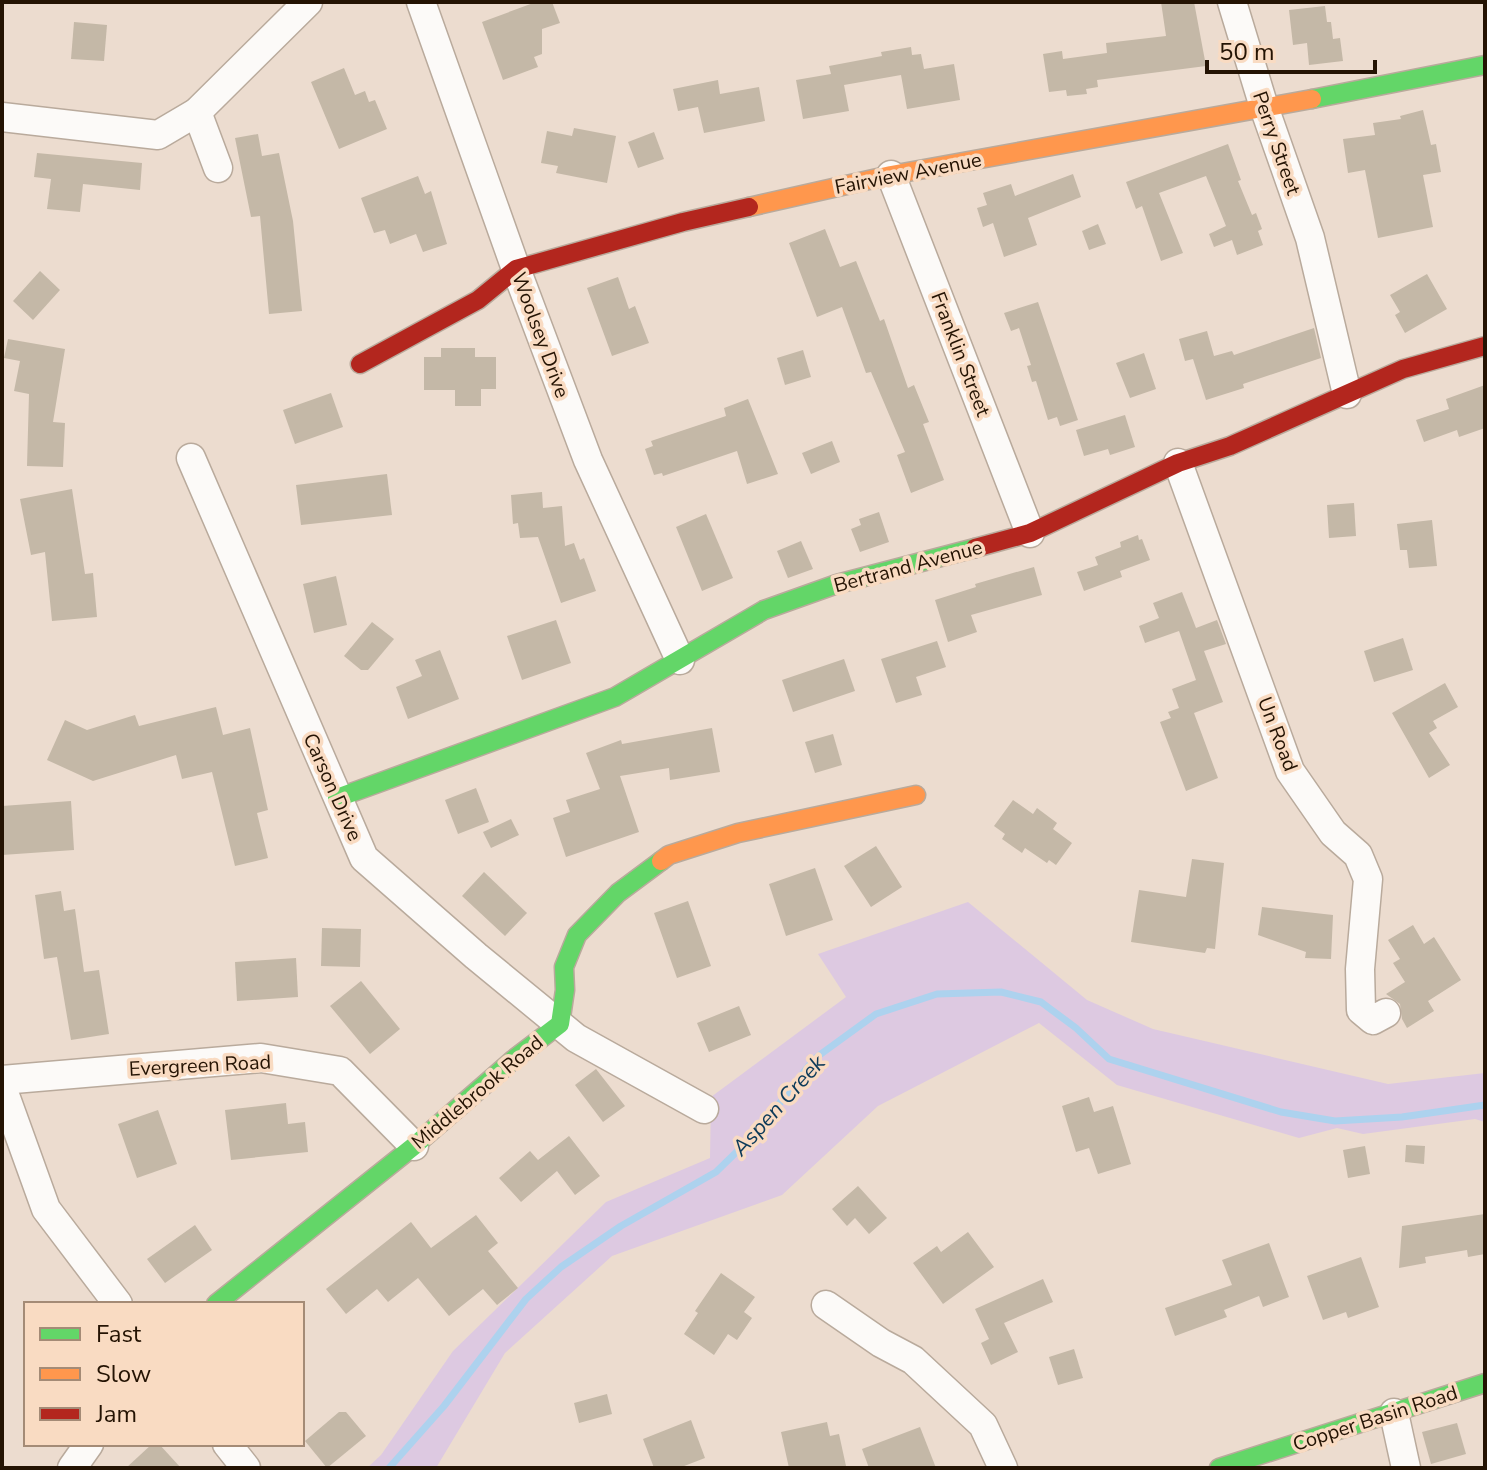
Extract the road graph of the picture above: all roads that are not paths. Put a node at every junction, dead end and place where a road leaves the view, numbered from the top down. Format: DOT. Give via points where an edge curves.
graph roads {
  1 [pos="308,2"];
  2 [pos="421,2"];
  3 [pos="1232,2"];
  4 [pos="1485,65"];
  5 [pos="1264,107"];
  6 [pos="197,112"];
  7 [pos="2,117"];
  8 [pos="218,168"];
  9 [pos="891,175"];
  10 [pos="516,269"];
  11 [pos="1485,346"];
  12 [pos="360,364"];
  13 [pos="1347,394"];
  14 [pos="191,458"];
  15 [pos="1178,463"];
  16 [pos="1030,533"];
  17 [pos="680,660"];
  18 [pos="916,795"];
  19 [pos="337,798"];
  20 [pos="1386,1013"];
  21 [pos="560,1024"];
  22 [pos="2,1080"];
  23 [pos="2,1087"];
  24 [pos="704,1109"];
  25 [pos="414,1146"];
  26 [pos="116,1302"];
  27 [pos="219,1302"];
  28 [pos="826,1305"];
  29 [pos="1485,1383"];
  30 [pos="1394,1413"];
  31 [pos="88,1446"];
  32 [pos="229,1446"];
  33 [pos="72,1468"];
  34 [pos="246,1468"];
  35 [pos="1003,1468"];
  36 [pos="1219,1468"];
  37 [pos="1406,1468"];
  1 -- 6 [label="street"];
  2 -- 10 [label="street, Woolsey Drive"];
  3 -- 5 [label="street, Perry Street"];
  4 -- 5 [label="street, Fairview Avenue"];
  5 -- 9 [label="street, Fairview Avenue"];
  5 -- 13 [label="street, Perry Street" via="1310,238"];
  6 -- 7 [label="street" via="158,135"];
  6 -- 8 [label="street"];
  9 -- 10 [label="street, Fairview Avenue" via="683,222"];
  9 -- 16 [label="street, Franklin Street"];
  10 -- 12 [label="street, Fairview Avenue" via="478,300"];
  10 -- 17 [label="street, Woolsey Drive" via="588,460"];
  11 -- 13 [label="street, Bertrand Avenue" via="1403,369"];
  13 -- 15 [label="street, Bertrand Avenue"];
  14 -- 19 [label="street, Carson Drive"];
  15 -- 16 [label="street, Bertrand Avenue"];
  15 -- 20 [label="street, Un Road" via="1290,771 1333,833 1358,855 1368,879 1361,1010 1373,1020"];
  16 -- 17 [label="street, Bertrand Avenue" via="837,584 764,610"];
  17 -- 19 [label="street, Bertrand Avenue" via="615,697"];
  18 -- 21 [label="street, Middlebrook Road" via="738,833 669,855 618,893 577,935 564,967"];
  19 -- 21 [label="street, Carson Drive" via="364,858"];
  21 -- 24 [label="street, Carson Drive"];
  21 -- 25 [label="street, Middlebrook Road"];
  22 -- 25 [label="street, Evergreen Road" via="261,1058 287,1062 340,1071"];
  23 -- 26 [label="street" via="46,1209"];
  25 -- 27 [label="street, Middlebrook Road"];
  28 -- 35 [label="street" via="924,1370 983,1425"];
  29 -- 30 [label="street, Copper Basin Road"];
  30 -- 36 [label="street, Copper Basin Road"];
  30 -- 37 [label="street"];
  31 -- 33 [label="street"];
  32 -- 34 [label="street"];
}
